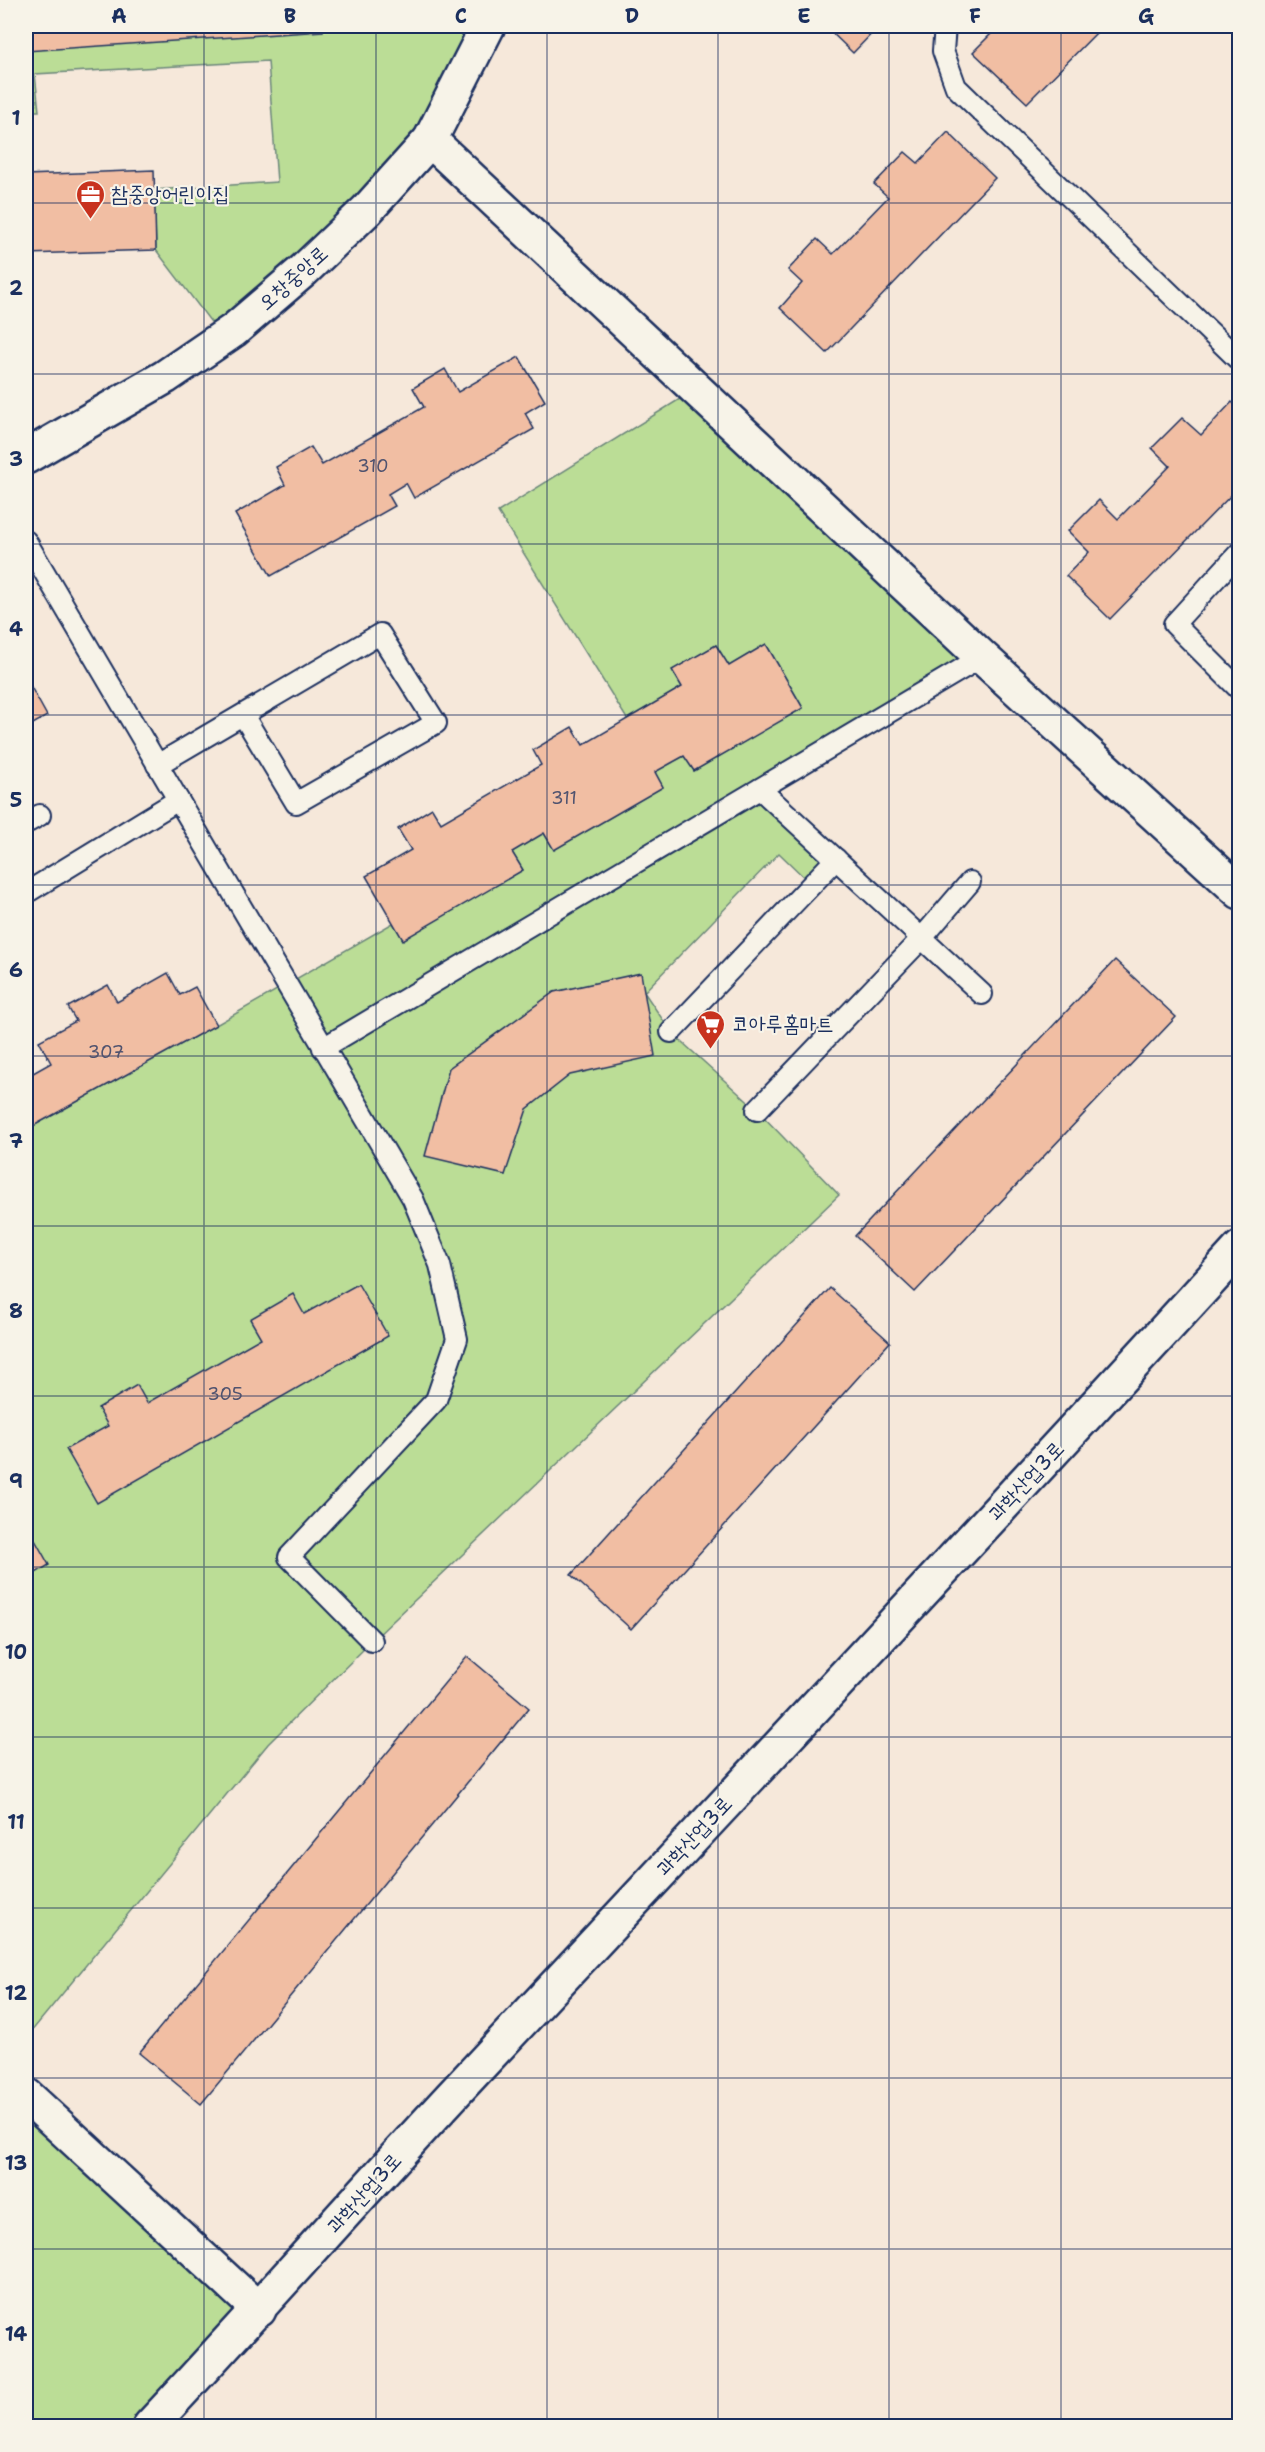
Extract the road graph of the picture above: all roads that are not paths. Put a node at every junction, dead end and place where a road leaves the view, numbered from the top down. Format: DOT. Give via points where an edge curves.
graph roads {
  1 [pos="488,26"];
  2 [pos="945,26"];
  3 [pos="430,140"];
  4 [pos="1239,362"];
  5 [pos="26,457"];
  6 [pos="26,541"];
  7 [pos="1239,552"];
  8 [pos="982,657"];
  9 [pos="1239,690"];
  10 [pos="243,715"];
  11 [pos="157,765"];
  12 [pos="760,789"];
  13 [pos="178,800"];
  14 [pos="836,859"];
  15 [pos="970,882"];
  16 [pos="1239,892"];
  17 [pos="26,893"];
  18 [pos="922,938"];
  19 [pos="982,994"];
  20 [pos="671,1032"];
  21 [pos="323,1048"];
  22 [pos="757,1110"];
  23 [pos="1239,1248"];
  24 [pos="372,1641"];
  25 [pos="26,2095"];
  26 [pos="259,2310"];
  27 [pos="150,2427"];
  1 -- 3 [label="street, 오창중앙로"];
  2 -- 4 [label="lane" via="943,51 956,87"];
  3 -- 5 [label="street, 오창중앙로" via="367,210 234,330 165,377"];
  3 -- 8 [label="street"];
  6 -- 11 [label="lane"];
  7 -- 9 [label="lane" via="1174,624"];
  8 -- 12 [label="lane"];
  8 -- 16 [label="street"];
  10 -- 10 [label="lane" via="296,803 436,723 380,634"];
  10 -- 11 [label="lane"];
  11 -- 13 [label="lane"];
  12 -- 14 [label="lane"];
  12 -- 21 [label="lane"];
  13 -- 17 [label="lane"];
  13 -- 21 [label="lane"];
  14 -- 18 [label="lane"];
  14 -- 20 [label="lane"];
  15 -- 18 [label="lane"];
  18 -- 19 [label="lane"];
  18 -- 22 [label="lane"];
  21 -- 24 [label="lane" via="413,1199 440,1265 457,1339 436,1400 290,1557"];
  23 -- 26 [label="street, 과학산업3로" via="1065,1440 435,2114"];
  25 -- 26 [label="street"];
  26 -- 27 [label="street, 과학산업3로"];
}
